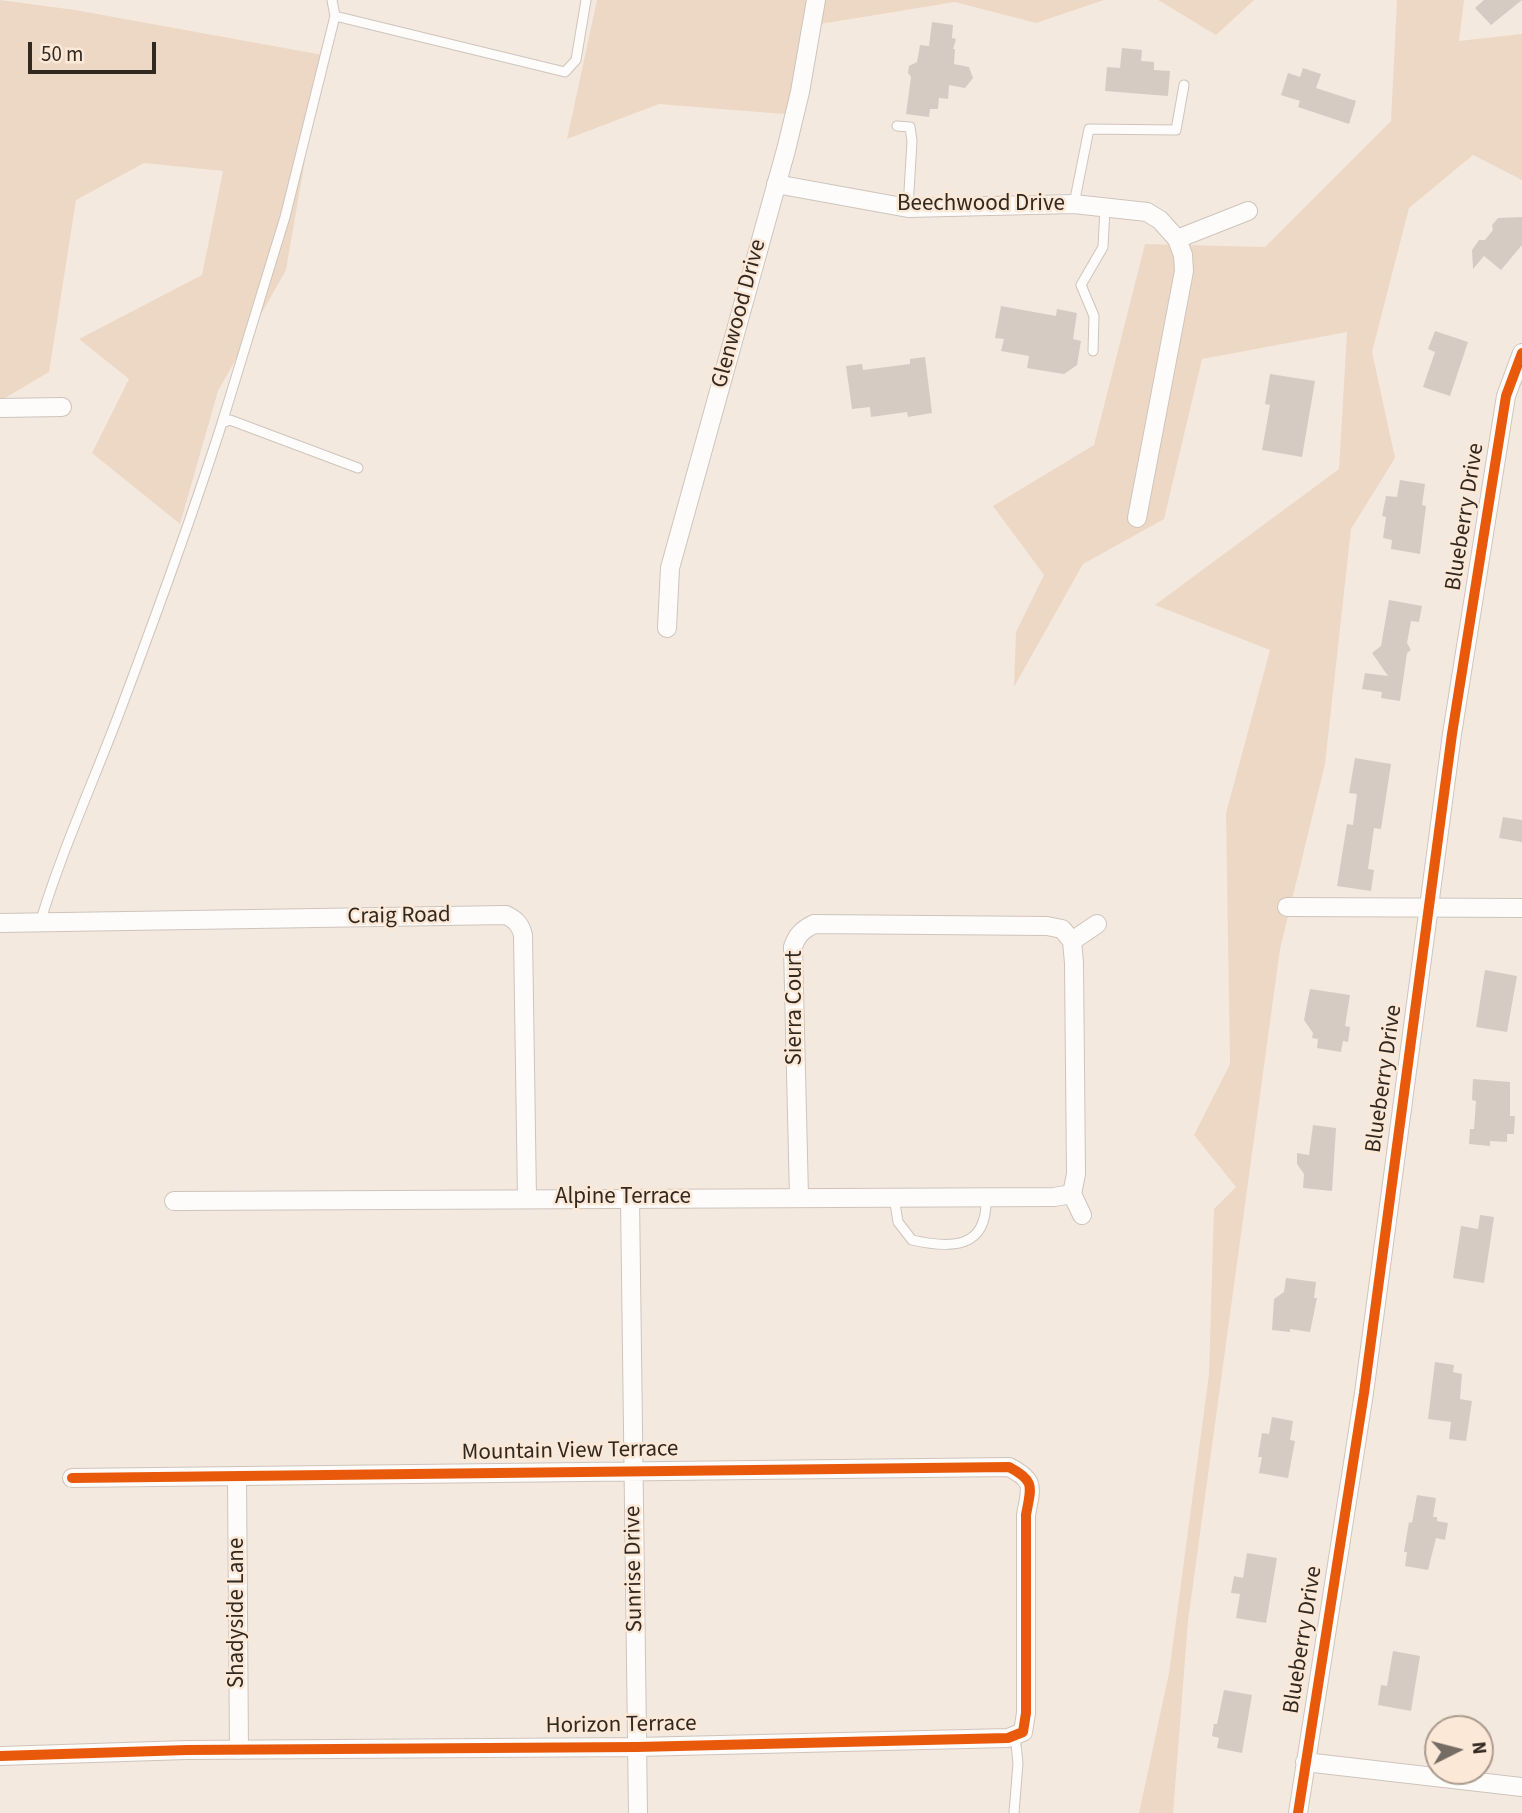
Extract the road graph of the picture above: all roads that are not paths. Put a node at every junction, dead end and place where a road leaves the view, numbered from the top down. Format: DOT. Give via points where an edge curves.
graph roads {
  1 [pos="332,0"];
  2 [pos="586,0"];
  3 [pos="816,0"];
  4 [pos="335,16"];
  5 [pos="1184,85"];
  6 [pos="898,126"];
  7 [pos="776,184"];
  8 [pos="1074,204"];
  9 [pos="908,208"];
  10 [pos="1105,208"];
  11 [pos="1248,211"];
  12 [pos="1177,239"];
  13 [pos="1093,351"];
  14 [pos="1522,353"];
  15 [pos="62,407"];
  16 [pos="0,408"];
  17 [pos="222,423"];
  18 [pos="358,468"];
  19 [pos="1137,518"];
  20 [pos="667,628"];
  21 [pos="1287,907"];
  22 [pos="1522,908"];
  23 [pos="1429,909"];
  24 [pos="0,923"];
  25 [pos="40,923"];
  26 [pos="1097,924"];
  27 [pos="1072,941"];
  28 [pos="1072,1194"];
  29 [pos="799,1197"];
  30 [pos="894,1197"];
  31 [pos="986,1197"];
  32 [pos="630,1198"];
  33 [pos="527,1199"];
  34 [pos="174,1201"];
  35 [pos="1082,1215"];
  36 [pos="633,1473"];
  37 [pos="237,1476"];
  38 [pos="72,1478"];
  39 [pos="1015,1735"];
  40 [pos="637,1747"];
  41 [pos="239,1750"];
  42 [pos="0,1756"];
  43 [pos="1306,1762"];
  44 [pos="1522,1787"];
  45 [pos="638,1813"];
  46 [pos="1014,1813"];
  47 [pos="1298,1813"];
  1 -- 4 [label="lane"];
  2 -- 4 [label="lane" via="576,60 565,72"];
  3 -- 7 [label="street, Glenwood Drive" via="800,92"];
  4 -- 17 [label="lane" via="285,217"];
  5 -- 8 [label="lane" via="1176,130 1089,129"];
  6 -- 9 [label="lane" via="910,127 912,141"];
  7 -- 9 [label="street, Beechwood Drive"];
  7 -- 20 [label="street, Glenwood Drive" via="670,568"];
  8 -- 9 [label="street, Beechwood Drive"];
  8 -- 10 [label="street, Beechwood Drive"];
  10 -- 12 [label="street, Beechwood Drive" via="1147,212"];
  10 -- 13 [label="lane" via="1103,247 1081,285 1094,316"];
  11 -- 12 [label="street"];
  12 -- 19 [label="street" via="1184,271"];
  14 -- 23 [label="street, Blueberry Drive" via="1506,396"];
  15 -- 16 [label="street"];
  17 -- 18 [label="lane" via="230,419"];
  17 -- 25 [label="lane" via="183,544 58,865"];
  21 -- 23 [label="street"];
  22 -- 23 [label="street"];
  23 -- 43 [label="street, Blueberry Drive" via="1364,1393"];
  24 -- 25 [label="street, Craig Road"];
  25 -- 33 [label="street, Craig Road" via="506,915 515,920 523,935"];
  26 -- 27 [label="street"];
  27 -- 28 [label="street" via="1076,1174"];
  27 -- 29 [label="street, Sierra Court" via="1062,929 1047,926 814,924 804,929 793,947"];
  28 -- 31 [label="street, Alpine Terrace"];
  28 -- 35 [label="street"];
  29 -- 30 [label="street, Alpine Terrace"];
  29 -- 32 [label="street, Alpine Terrace"];
  30 -- 31 [label="street, Alpine Terrace"];
  30 -- 31 [label="lane" via="898,1222 912,1240 954,1246 982,1229"];
  32 -- 33 [label="street, Alpine Terrace"];
  32 -- 36 [label="street, Sunrise Drive"];
  33 -- 34 [label="street, Alpine Terrace"];
  36 -- 37 [label="street, Mountain View Terrace"];
  36 -- 39 [label="street, Mountain View Terrace" via="1009,1467 1026,1476 1031,1487 1026,1515 1026,1713 1023,1732"];
  36 -- 40 [label="street, Sunrise Drive"];
  37 -- 38 [label="street, Mountain View Terrace"];
  37 -- 41 [label="street, Shadyside Lane"];
  39 -- 40 [label="street, Horizon Terrace"];
  39 -- 46 [label="lane"];
  40 -- 41 [label="street, Horizon Terrace"];
  40 -- 45 [label="street, Sunrise Drive"];
  41 -- 42 [label="street, Horizon Terrace"];
  43 -- 44 [label="street"];
  43 -- 47 [label="street, Blueberry Drive"];
}
